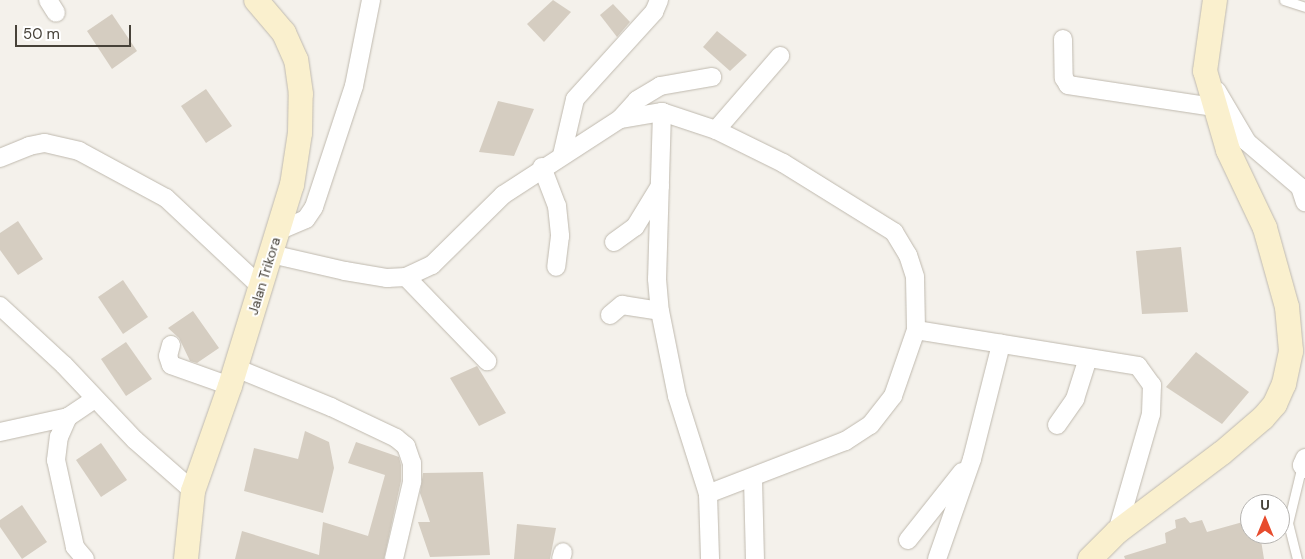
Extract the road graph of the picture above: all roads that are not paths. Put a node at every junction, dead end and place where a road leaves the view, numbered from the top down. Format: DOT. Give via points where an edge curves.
graph roads {
  1 [pos="257,0"];
  2 [pos="371,0"];
  3 [pos="659,0"];
  4 [pos="1215,0"];
  5 [pos="1284,0"];
  6 [pos="1305,7"];
  7 [pos="1063,39"];
  8 [pos="780,56"];
  9 [pos="1205,71"];
  10 [pos="712,77"];
  11 [pos="1214,107"];
  12 [pos="662,112"];
  13 [pos="620,119"];
  14 [pos="716,130"];
  15 [pos="562,155"];
  16 [pos="0,158"];
  17 [pos="542,167"];
  18 [pos="662,181"];
  19 [pos="1305,202"];
  20 [pos="278,231"];
  21 [pos="614,242"];
  22 [pos="271,254"];
  23 [pos="556,267"];
  24 [pos="406,277"];
  25 [pos="261,287"];
  26 [pos="0,306"];
  27 [pos="660,311"];
  28 [pos="610,315"];
  29 [pos="916,330"];
  30 [pos="1001,344"];
  31 [pos="171,345"];
  32 [pos="1298,354"];
  33 [pos="1088,358"];
  34 [pos="487,361"];
  35 [pos="233,377"];
  36 [pos="95,399"];
  37 [pos="68,417"];
  38 [pos="1057,425"];
  39 [pos="0,432"];
  40 [pos="972,459"];
  41 [pos="1304,464"];
  42 [pos="753,479"];
  43 [pos="193,491"];
  44 [pos="708,494"];
  45 [pos="1118,532"];
  46 [pos="908,540"];
  47 [pos="85,559"];
  48 [pos="186,559"];
  49 [pos="394,559"];
  50 [pos="710,559"];
  51 [pos="755,559"];
  52 [pos="937,559"];
  53 [pos="1090,559"];
  54 [pos="1297,559"];
  1 -- 20 [label="street, Jalan Trikora" via="291,45 301,94 300,133 293,176"];
  2 -- 20 [label="street" via="354,86 314,207 306,219"];
  3 -- 15 [label="street" via="654,12 575,99"];
  4 -- 9 [label="street"];
  5 -- 6 [label="lane"];
  7 -- 11 [label="street" via="1064,78 1068,85"];
  8 -- 14 [label="street"];
  9 -- 11 [label="street"];
  9 -- 19 [label="street" via="1247,142 1300,187"];
  10 -- 13 [label="street" via="660,86 637,100"];
  11 -- 32 [label="street" via="1228,150 1265,228"];
  12 -- 13 [label="street"];
  12 -- 14 [label="street"];
  12 -- 18 [label="street"];
  13 -- 15 [label="street"];
  14 -- 29 [label="street" via="783,163 894,232 908,255 915,277"];
  15 -- 17 [label="street"];
  16 -- 25 [label="street" via="45,143 79,151 166,198"];
  17 -- 23 [label="street" via="557,206 560,236"];
  17 -- 24 [label="street" via="503,195 432,266"];
  18 -- 21 [label="street" via="642,218"];
  18 -- 27 [label="street" via="657,279"];
  20 -- 22 [label="street, Jalan Trikora"];
  22 -- 24 [label="street" via="345,271 387,278"];
  22 -- 25 [label="street, Jalan Trikora"];
  24 -- 34 [label="street"];
  25 -- 35 [label="street, Jalan Trikora"];
  26 -- 36 [label="street" via="64,365"];
  27 -- 28 [label="street" via="622,305"];
  27 -- 44 [label="street" via="677,396"];
  29 -- 30 [label="street"];
  29 -- 42 [label="street" via="893,396 870,425 845,441"];
  30 -- 33 [label="street"];
  30 -- 40 [label="street"];
  31 -- 35 [label="street" via="168,356 171,366"];
  32 -- 45 [label="street" via="1275,404 1262,418 1222,453"];
  33 -- 38 [label="street" via="1075,399"];
  33 -- 45 [label="street" via="1138,366 1152,385 1151,414"];
  35 -- 43 [label="street, Jalan Trikora"];
  35 -- 49 [label="street" via="331,407 406,446 412,463 412,482"];
  36 -- 37 [label="street"];
  36 -- 43 [label="street"];
  37 -- 39 [label="street"];
  37 -- 47 [label="street" via="59,437 56,460 75,547"];
  40 -- 46 [label="street"];
  40 -- 52 [label="street"];
  41 -- 54 [label="lane" via="1288,523"];
  42 -- 44 [label="street"];
  42 -- 51 [label="street"];
  43 -- 48 [label="street, Jalan Trikora"];
  44 -- 50 [label="street"];
  45 -- 53 [label="street"];
}
